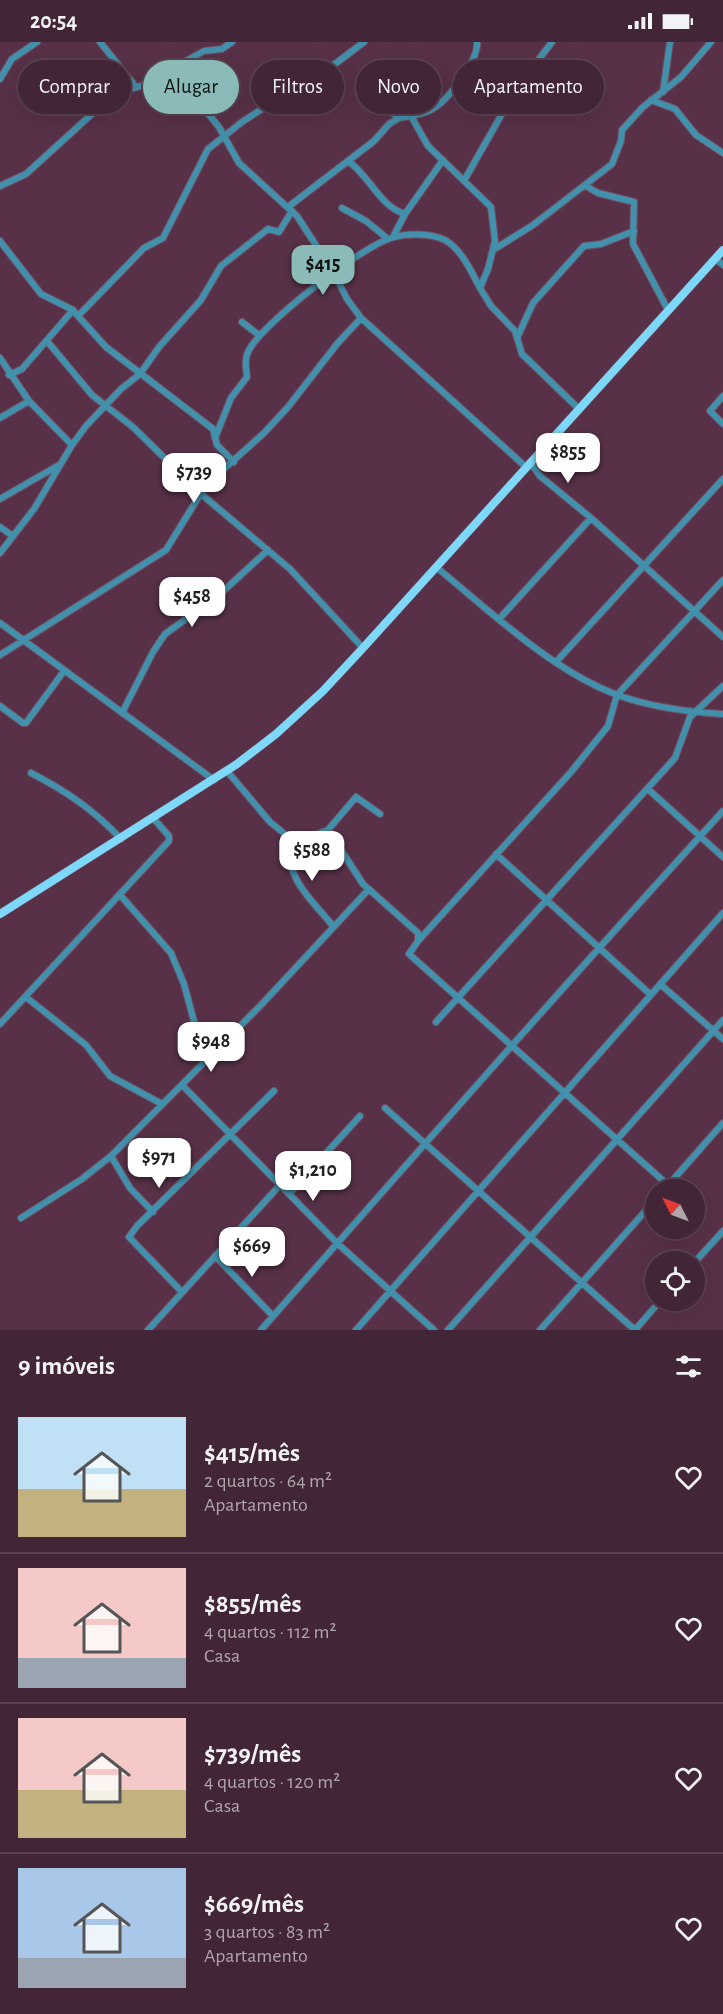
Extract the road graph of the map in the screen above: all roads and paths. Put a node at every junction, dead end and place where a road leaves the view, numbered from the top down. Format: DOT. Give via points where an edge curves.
graph roads {
  1 [pos="37,42"];
  2 [pos="100,42"];
  3 [pos="210,42"];
  4 [pos="232,42"];
  5 [pos="364,42"];
  6 [pos="477,42"];
  7 [pos="552,42"];
  8 [pos="670,42"];
  9 [pos="711,42"];
  10 [pos="213,50"];
  11 [pos="188,60"];
  12 [pos="472,60"];
  13 [pos="538,60"];
  14 [pos="0,79"];
  15 [pos="143,84"];
  16 [pos="136,87"];
  17 [pos="453,87"];
  18 [pos="663,92"];
  19 [pos="651,100"];
  20 [pos="206,114"];
  21 [pos="394,114"];
  22 [pos="502,114"];
  23 [pos="411,116"];
  24 [pos="399,118"];
  25 [pos="224,137"];
  26 [pos="723,153"];
  27 [pos="443,160"];
  28 [pos="348,161"];
  29 [pos="465,180"];
  30 [pos="0,186"];
  31 [pos="586,186"];
  32 [pos="342,208"];
  33 [pos="290,209"];
  34 [pos="405,214"];
  35 [pos="634,231"];
  36 [pos="391,238"];
  37 [pos="0,241"];
  38 [pos="493,250"];
  39 [pos="723,250"];
  40 [pos="716,258"];
  41 [pos="723,265"];
  42 [pos="334,273"];
  43 [pos="480,288"];
  44 [pos="668,310"];
  45 [pos="75,313"];
  46 [pos="361,318"];
  47 [pos="242,322"];
  48 [pos="259,335"];
  49 [pos="517,339"];
  50 [pos="47,341"];
  51 [pos="0,358"];
  52 [pos="140,374"];
  53 [pos="9,375"];
  54 [pos="723,396"];
  55 [pos="29,401"];
  56 [pos="104,405"];
  57 [pos="578,408"];
  58 [pos="0,418"];
  59 [pos="723,424"];
  60 [pos="215,438"];
  61 [pos="72,445"];
  62 [pos="234,462"];
  63 [pos="62,464"];
  64 [pos="528,464"];
  65 [pos="723,479"];
  66 [pos="200,493"];
  67 [pos="0,499"];
  68 [pos="591,518"];
  69 [pos="0,527"];
  70 [pos="13,536"];
  71 [pos="268,550"];
  72 [pos="0,553"];
  73 [pos="643,564"];
  74 [pos="436,567"];
  75 [pos="723,580"];
  76 [pos="695,611"];
  77 [pos="500,618"];
  78 [pos="0,623"];
  79 [pos="723,637"];
  80 [pos="24,642"];
  81 [pos="363,648"];
  82 [pos="0,655"];
  83 [pos="556,662"];
  84 [pos="64,671"];
  85 [pos="723,686"];
  86 [pos="618,695"];
  87 [pos="0,706"];
  88 [pos="693,712"];
  89 [pos="122,713"];
  90 [pos="723,714"];
  91 [pos="227,771"];
  92 [pos="32,773"];
  93 [pos="214,780"];
  94 [pos="648,789"];
  95 [pos="723,811"];
  96 [pos="380,814"];
  97 [pos="153,818"];
  98 [pos="328,830"];
  99 [pos="287,837"];
  100 [pos="699,837"];
  101 [pos="121,839"];
  102 [pos="496,854"];
  103 [pos="723,857"];
  104 [pos="369,889"];
  105 [pos="121,896"];
  106 [pos="546,902"];
  107 [pos="723,913"];
  108 [pos="0,914"];
  109 [pos="333,927"];
  110 [pos="418,937"];
  111 [pos="598,948"];
  112 [pos="660,984"];
  113 [pos="651,994"];
  114 [pos="26,997"];
  115 [pos="459,998"];
  116 [pos="723,1020"];
  117 [pos="436,1022"];
  118 [pos="0,1024"];
  119 [pos="714,1031"];
  120 [pos="723,1040"];
  121 [pos="512,1048"];
  122 [pos="205,1062"];
  123 [pos="182,1085"];
  124 [pos="274,1091"];
  125 [pos="564,1092"];
  126 [pos="162,1104"];
  127 [pos="384,1108"];
  128 [pos="360,1116"];
  129 [pos="723,1123"];
  130 [pos="231,1135"];
  131 [pos="617,1139"];
  132 [pos="426,1145"];
  133 [pos="111,1156"];
  134 [pos="658,1179"];
  135 [pos="673,1179"];
  136 [pos="280,1185"];
  137 [pos="478,1191"];
  138 [pos="289,1194"];
  139 [pos="645,1211"];
  140 [pos="153,1212"];
  141 [pos="21,1218"];
  142 [pos="723,1231"];
  143 [pos="530,1237"];
  144 [pos="338,1244"];
  145 [pos="705,1251"];
  146 [pos="215,1257"];
  147 [pos="581,1283"];
  148 [pos="182,1291"];
  149 [pos="389,1293"];
  150 [pos="651,1311"];
  151 [pos="273,1316"];
  152 [pos="148,1330"];
  153 [pos="261,1330"];
  154 [pos="356,1330"];
  155 [pos="434,1330"];
  156 [pos="448,1330"];
  157 [pos="540,1330"];
  158 [pos="635,1330"];
  1 -- 14 [label="street" via="12,59"];
  2 -- 16 [label="street"];
  3 -- 10 [label="street"];
  4 -- 10 [label="street"];
  5 -- 25 [label="street"];
  6 -- 12 [label="street"];
  7 -- 13 [label="street"];
  8 -- 18 [label="street"];
  9 -- 18 [label="street"];
  10 -- 11 [label="street"];
  15 -- 16 [label="street"];
  16 -- 30 [label="street" via="115,93 26,174"];
  17 -- 23 [label="street" via="435,108"];
  18 -- 19 [label="street"];
  19 -- 26 [label="street" via="675,109 696,135"];
  19 -- 31 [label="street" via="622,130 612,164"];
  20 -- 25 [label="street"];
  21 -- 24 [label="street"];
  22 -- 29 [label="street"];
  23 -- 24 [label="street"];
  23 -- 27 [label="street" via="428,146"];
  24 -- 28 [label="street"];
  25 -- 33 [label="street" via="239,163"];
  25 -- 45 [label="street" via="205,154 163,238 144,248"];
  27 -- 29 [label="street"];
  27 -- 34 [label="street"];
  28 -- 33 [label="street"];
  28 -- 34 [label="street" via="363,172 385,202"];
  29 -- 38 [label="street" via="491,207"];
  31 -- 35 [label="street" via="634,202"];
  31 -- 38 [label="street"];
  32 -- 36 [label="street"];
  33 -- 42 [label="street"];
  33 -- 52 [label="street" via="279,231 268,229 221,266 201,300"];
  34 -- 36 [label="street"];
  35 -- 44 [label="street" via="633,244"];
  35 -- 49 [label="street" via="584,246 532,303"];
  36 -- 42 [label="street"];
  36 -- 43 [label="street" via="415,235 443,239 459,252"];
  37 -- 45 [label="street" via="41,294"];
  38 -- 43 [label="street"];
  39 -- 40 [label="main road"];
  40 -- 41 [label="street"];
  40 -- 44 [label="main road"];
  42 -- 46 [label="street"];
  42 -- 48 [label="street"];
  43 -- 49 [label="street" via="515,331"];
  44 -- 57 [label="main road"];
  45 -- 50 [label="street"];
  45 -- 52 [label="street" via="106,347"];
  46 -- 62 [label="street" via="288,407"];
  46 -- 64 [label="street"];
  47 -- 48 [label="street"];
  48 -- 60 [label="street" via="245,359 247,377 231,398"];
  49 -- 57 [label="street" via="522,354"];
  50 -- 53 [label="street" via="22,369"];
  50 -- 56 [label="street"];
  51 -- 53 [label="street"];
  52 -- 56 [label="street"];
  52 -- 60 [label="street" via="213,429"];
  53 -- 55 [label="street"];
  54 -- 59 [label="street" via="710,411"];
  55 -- 58 [label="street"];
  55 -- 61 [label="street"];
  56 -- 61 [label="street"];
  56 -- 66 [label="street"];
  57 -- 64 [label="main road"];
  60 -- 62 [label="street" via="216,445"];
  61 -- 63 [label="street"];
  62 -- 66 [label="street"];
  63 -- 67 [label="street"];
  63 -- 70 [label="street"];
  64 -- 68 [label="street"];
  64 -- 74 [label="main road"];
  65 -- 73 [label="street"];
  66 -- 71 [label="street"];
  66 -- 80 [label="street" via="166,550"];
  68 -- 73 [label="street"];
  68 -- 77 [label="street"];
  69 -- 70 [label="street"];
  70 -- 72 [label="street"];
  71 -- 81 [label="street"];
  71 -- 89 [label="street" via="218,596 165,634"];
  73 -- 76 [label="street"];
  73 -- 83 [label="street"];
  74 -- 77 [label="street"];
  74 -- 81 [label="main road"];
  75 -- 76 [label="street"];
  76 -- 79 [label="street"];
  76 -- 86 [label="street"];
  77 -- 83 [label="street"];
  78 -- 80 [label="street"];
  80 -- 82 [label="street"];
  80 -- 84 [label="street"];
  81 -- 91 [label="main road" via="276,734"];
  83 -- 86 [label="street"];
  84 -- 87 [label="street" via="26,723"];
  84 -- 89 [label="street"];
  85 -- 88 [label="street"];
  86 -- 88 [label="street"];
  86 -- 102 [label="street" via="608,726"];
  88 -- 90 [label="street"];
  88 -- 94 [label="street" via="675,758"];
  89 -- 93 [label="street"];
  91 -- 93 [label="main road"];
  91 -- 99 [label="street"];
  92 -- 101 [label="street" via="73,795"];
  93 -- 97 [label="main road"];
  94 -- 100 [label="street"];
  94 -- 106 [label="street"];
  95 -- 100 [label="street"];
  96 -- 98 [label="street" via="356,797"];
  97 -- 101 [label="main road"];
  97 -- 105 [label="street" via="170,836 169,841"];
  98 -- 99 [label="street" via="302,840"];
  98 -- 104 [label="street"];
  99 -- 109 [label="street" via="295,880"];
  100 -- 103 [label="street"];
  100 -- 111 [label="street"];
  101 -- 108 [label="main road"];
  102 -- 106 [label="street"];
  102 -- 110 [label="street"];
  104 -- 109 [label="street"];
  104 -- 110 [label="street"];
  105 -- 114 [label="street"];
  105 -- 122 [label="street" via="171,953 184,984"];
  106 -- 111 [label="street"];
  106 -- 115 [label="street"];
  107 -- 112 [label="street"];
  109 -- 122 [label="street"];
  110 -- 115 [label="street" via="409,954"];
  111 -- 113 [label="street"];
  111 -- 121 [label="street"];
  112 -- 113 [label="street"];
  112 -- 119 [label="street"];
  113 -- 125 [label="street"];
  114 -- 118 [label="street"];
  114 -- 126 [label="street" via="86,1045 110,1076"];
  115 -- 117 [label="street"];
  115 -- 121 [label="street"];
  116 -- 119 [label="street"];
  119 -- 120 [label="street"];
  119 -- 131 [label="street"];
  121 -- 125 [label="street"];
  121 -- 132 [label="street"];
  122 -- 123 [label="street"];
  123 -- 126 [label="street"];
  123 -- 130 [label="street"];
  124 -- 130 [label="street"];
  125 -- 131 [label="street"];
  125 -- 137 [label="street"];
  126 -- 133 [label="street"];
  127 -- 132 [label="street"];
  128 -- 138 [label="street"];
  129 -- 135 [label="street"];
  130 -- 136 [label="street"];
  130 -- 140 [label="street"];
  131 -- 134 [label="street"];
  131 -- 143 [label="street"];
  132 -- 137 [label="street"];
  132 -- 144 [label="street"];
  133 -- 140 [label="street" via="127,1183"];
  133 -- 141 [label="street"];
  136 -- 138 [label="street"];
  136 -- 146 [label="street"];
  137 -- 143 [label="street"];
  137 -- 149 [label="street"];
  138 -- 144 [label="street"];
  139 -- 147 [label="street"];
  140 -- 148 [label="street" via="136,1226 129,1239"];
  142 -- 145 [label="street"];
  143 -- 147 [label="street"];
  143 -- 156 [label="street"];
  144 -- 149 [label="street"];
  144 -- 151 [label="street"];
  146 -- 148 [label="street"];
  146 -- 151 [label="street"];
  147 -- 157 [label="street"];
  147 -- 158 [label="street"];
  148 -- 152 [label="street"];
  149 -- 154 [label="street"];
  149 -- 155 [label="street"];
  150 -- 158 [label="street"];
  151 -- 153 [label="street"];
}
